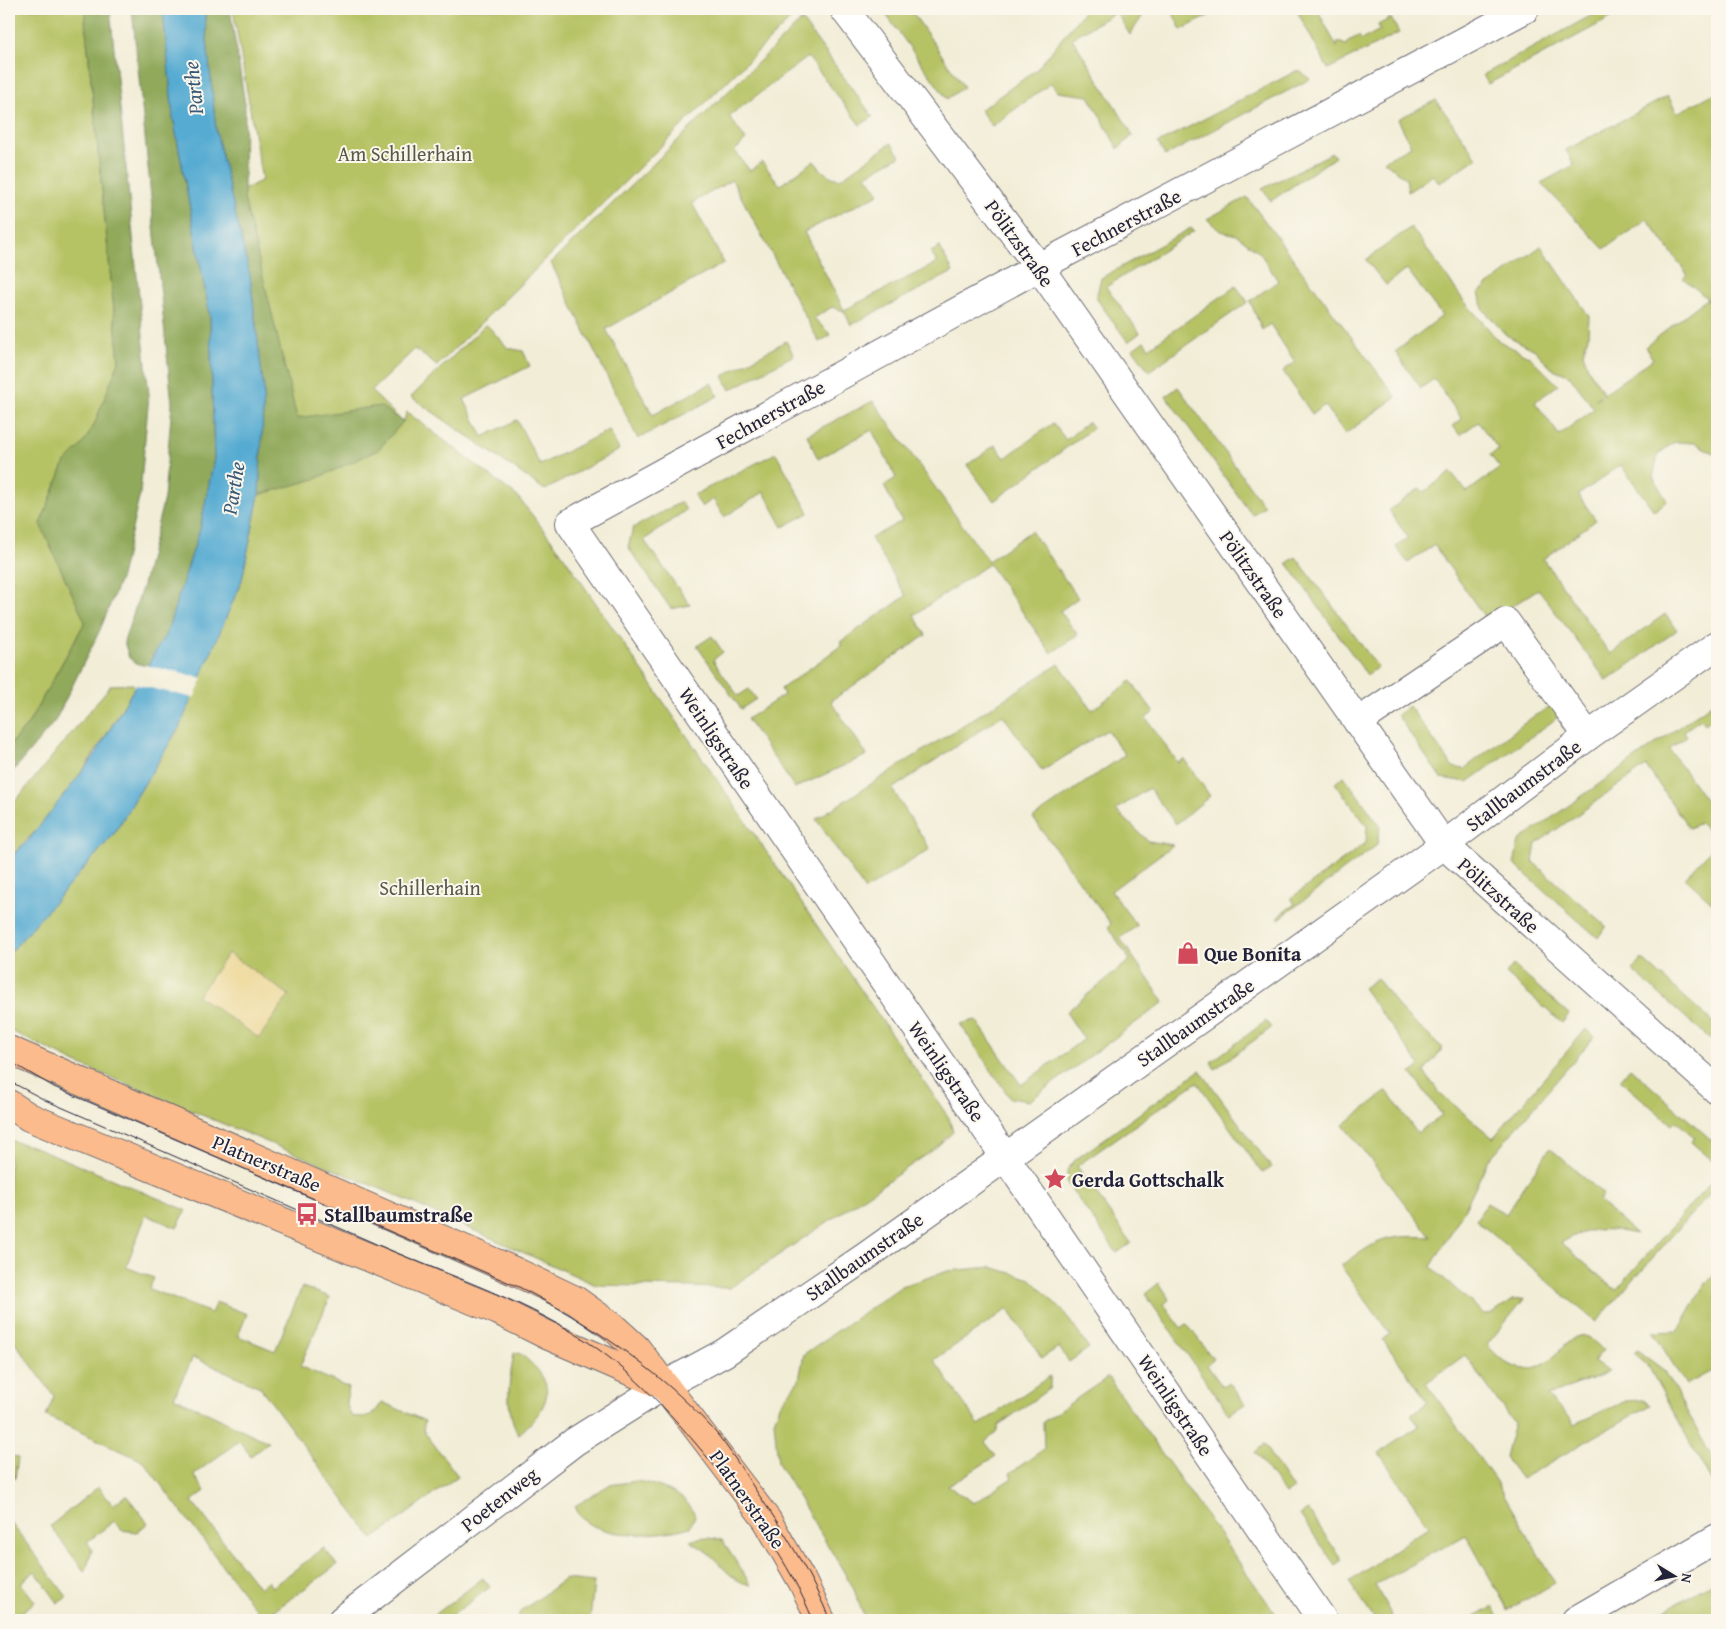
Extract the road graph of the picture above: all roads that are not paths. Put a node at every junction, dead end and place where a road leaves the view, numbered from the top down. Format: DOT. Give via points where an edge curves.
graph roads {
  1 [pos="844,9"];
  2 [pos="1525,9"];
  3 [pos="1039,267"];
  4 [pos="570,523"];
  5 [pos="1717,645"];
  6 [pos="1358,722"];
  7 [pos="1588,736"];
  8 [pos="1444,845"];
  9 [pos="9,1050"];
  10 [pos="1717,1090"];
  11 [pos="9,1104"];
  12 [pos="1005,1156"];
  13 [pos="663,1386"];
  14 [pos="1717,1538"];
  15 [pos="342,1620"];
  16 [pos="821,1620"];
  17 [pos="1323,1620"];
  18 [pos="1576,1620"];
  1 -- 3 [label="street, Pölitzstraße"];
  2 -- 3 [label="street, Fechnerstraße"];
  3 -- 4 [label="street, Fechnerstraße"];
  3 -- 6 [label="street, Pölitzstraße"];
  4 -- 12 [label="street, Weinligstraße"];
  5 -- 7 [label="street, Stallbaumstraße"];
  6 -- 7 [label="street" via="1506,622"];
  6 -- 8 [label="street, Pölitzstraße"];
  7 -- 8 [label="street, Stallbaumstraße"];
  8 -- 10 [label="street, Pölitzstraße"];
  8 -- 12 [label="street, Stallbaumstraße"];
  9 -- 13 [label="main road, Platnerstraße" via="575,1300 636,1348"];
  11 -- 13 [label="main road, Platnerstraße" via="29,1117 499,1311"];
  12 -- 13 [label="street, Stallbaumstraße" via="873,1252 724,1353"];
  12 -- 17 [label="street, Weinligstraße"];
  13 -- 15 [label="street, Poetenweg" via="574,1442"];
  13 -- 16 [label="main road, Platnerstraße" via="767,1520"];
  14 -- 18 [label="street"];
}
